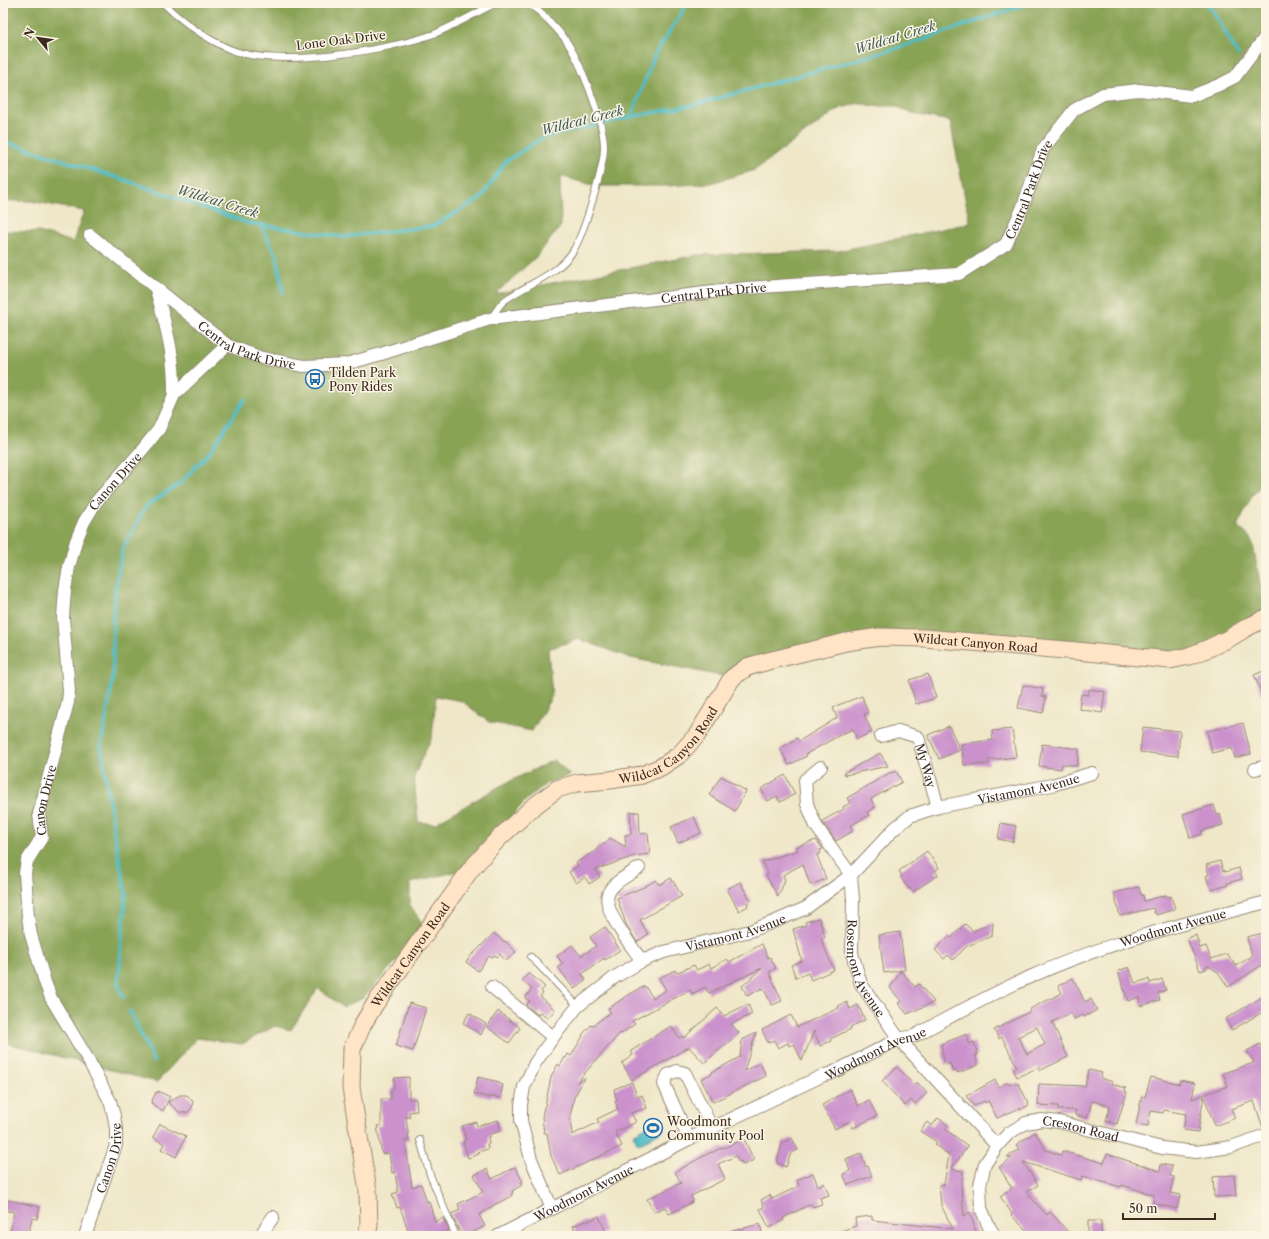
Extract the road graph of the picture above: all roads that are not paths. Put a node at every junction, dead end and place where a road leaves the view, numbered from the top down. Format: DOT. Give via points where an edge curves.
graph roads {
  1 [pos="163,3"];
  2 [pos="504,3"];
  3 [pos="518,3"];
  4 [pos="1266,36"];
  5 [pos="90,235"];
  6 [pos="156,289"];
  7 [pos="490,319"];
  8 [pos="227,345"];
  9 [pos="174,395"];
  10 [pos="1266,618"];
  11 [pos="881,736"];
  12 [pos="821,767"];
  13 [pos="1092,773"];
  14 [pos="938,807"];
  15 [pos="639,868"];
  16 [pos="851,875"];
  17 [pos="1266,902"];
  18 [pos="531,957"];
  19 [pos="642,961"];
  20 [pos="492,987"];
  21 [pos="578,1006"];
  22 [pos="553,1037"];
  23 [pos="899,1039"];
  24 [pos="712,1128"];
  25 [pos="1266,1136"];
  26 [pos="689,1139"];
  27 [pos="420,1140"];
  28 [pos="997,1146"];
  29 [pos="552,1209"];
  30 [pos="273,1217"];
  31 [pos="85,1236"];
  32 [pos="260,1236"];
  33 [pos="367,1236"];
  34 [pos="456,1236"];
  35 [pos="498,1236"];
  36 [pos="995,1236"];
  1 -- 2 [label="lane, Lone Oak Drive" via="194,29 228,49 254,56 283,57 320,56 401,44 436,33 494,4"];
  3 -- 7 [label="lane" via="532,6 565,40 584,75 597,112 604,147 581,237 572,252 563,263 547,275 503,302"];
  4 -- 7 [label="street, Central Park Drive" via="1235,77 1192,96 1139,90 1103,94 1074,110 1043,149 1022,209 1006,244 959,274 746,288"];
  5 -- 6 [label="street, Central Park Drive"];
  6 -- 8 [label="street, Central Park Drive"];
  6 -- 9 [label="street, Canon Drive" via="172,354"];
  7 -- 8 [label="street, Central Park Drive" via="346,364 287,364"];
  8 -- 9 [label="street, Canon Drive"];
  9 -- 31 [label="street, Canon Drive" via="159,429 96,502 76,541 67,575 63,617 68,702 39,814 42,837 27,861 25,873 31,935 45,982 51,998 86,1056 114,1116 116,1145"];
  10 -- 33 [label="street, Wildcat Canyon Road" via="1207,649 1170,660 933,639 880,637 768,660 747,667 732,678 697,735 679,754 661,767 642,775 577,783 558,789 498,838 471,869 375,1004 352,1049 351,1088 367,1184"];
  11 -- 14 [label="street, My Way" via="898,732 918,737"];
  12 -- 16 [label="street" via="805,780 807,804 816,826"];
  13 -- 14 [label="street, Vistamont Avenue" via="1052,785"];
  14 -- 16 [label="street, Vistamont Avenue" via="910,816"];
  15 -- 19 [label="street" via="608,893 607,902 618,926"];
  16 -- 19 [label="street, Vistamont Avenue" via="806,908 776,921 750,931 664,952"];
  16 -- 23 [label="street, Rosemont Avenue" via="852,954 861,984"];
  17 -- 23 [label="street, Woodmont Avenue" via="1085,955 1030,977 914,1036"];
  18 -- 21 [label="lane"];
  19 -- 21 [label="street, Vistamont Avenue" via="615,977"];
  20 -- 22 [label="street"];
  21 -- 22 [label="street, Vistamont Avenue"];
  22 -- 29 [label="street, Vistamont Avenue" via="535,1063 524,1087 521,1105 521,1121 531,1159"];
  23 -- 24 [label="street, Woodmont Avenue"];
  23 -- 28 [label="street, Rosemont Avenue"];
  24 -- 26 [label="street, Woodmont Avenue"];
  24 -- 26 [label="street" via="685,1073 677,1071 668,1075 664,1084"];
  25 -- 28 [label="street, Creston Road" via="1231,1147 1196,1152 1162,1148 1042,1120 1026,1123 1009,1133"];
  26 -- 29 [label="street, Woodmont Avenue"];
  27 -- 34 [label="lane" via="430,1175"];
  28 -- 36 [label="street, Creston Road" via="985,1164 980,1185 981,1208"];
  29 -- 35 [label="street, Woodmont Avenue"];
  30 -- 32 [label="street"];
}
